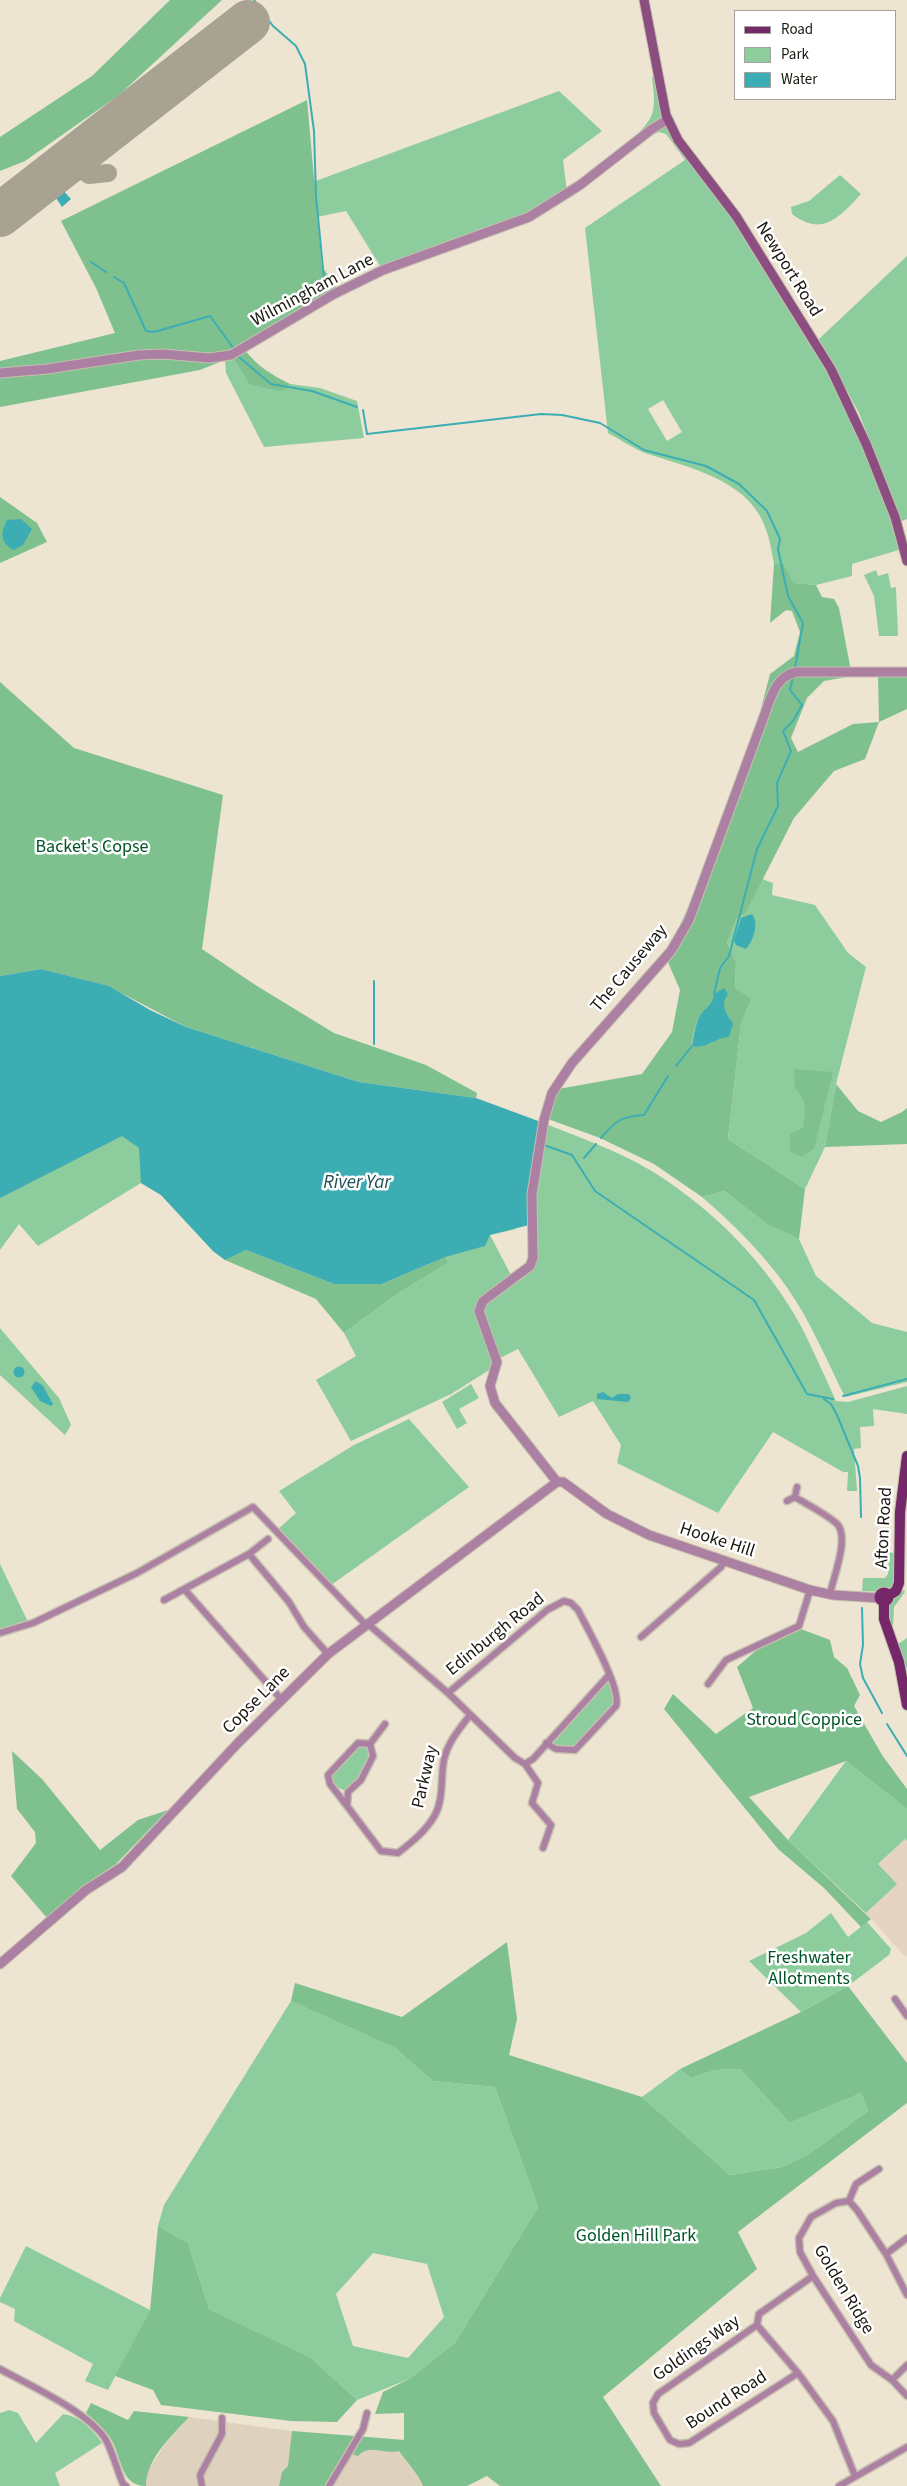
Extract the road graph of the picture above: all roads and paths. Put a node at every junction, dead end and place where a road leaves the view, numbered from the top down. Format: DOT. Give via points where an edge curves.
graph roads {
  1 [pos="644,0"];
  2 [pos="667,120"];
  3 [pos="0,374"];
  4 [pos="907,561"];
  5 [pos="907,672"];
  6 [pos="907,1456"];
  7 [pos="557,1482"];
  8 [pos="797,1487"];
  9 [pos="795,1497"];
  10 [pos="788,1501"];
  11 [pos="268,1539"];
  12 [pos="249,1554"];
  13 [pos="726,1560"];
  14 [pos="902,1587"];
  15 [pos="185,1590"];
  16 [pos="810,1590"];
  17 [pos="830,1594"];
  18 [pos="884,1598"];
  19 [pos="164,1600"];
  20 [pos="367,1624"];
  21 [pos="0,1633"];
  22 [pos="641,1636"];
  23 [pos="328,1654"];
  24 [pos="609,1675"];
  25 [pos="708,1684"];
  26 [pos="448,1694"];
  27 [pos="281,1699"];
  28 [pos="907,1705"];
  29 [pos="470,1715"];
  30 [pos="385,1724"];
  31 [pos="546,1743"];
  32 [pos="370,1744"];
  33 [pos="525,1764"];
  34 [pos="347,1806"];
  35 [pos="558,1821"];
  36 [pos="551,1825"];
  37 [pos="543,1848"];
  38 [pos="0,1964"];
  39 [pos="895,1999"];
  40 [pos="907,2016"];
  41 [pos="879,2169"];
  42 [pos="849,2202"];
  43 [pos="907,2238"];
  44 [pos="886,2254"];
  45 [pos="813,2276"];
  46 [pos="907,2295"];
  47 [pos="757,2325"];
  48 [pos="907,2365"];
  49 [pos="0,2369"];
  50 [pos="798,2373"];
  51 [pos="892,2380"];
  52 [pos="907,2396"];
  53 [pos="367,2413"];
  54 [pos="222,2418"];
  55 [pos="670,2440"];
  56 [pos="906,2450"];
  57 [pos="856,2476"];
  58 [pos="126,2486"];
  59 [pos="202,2486"];
  60 [pos="329,2486"];
  61 [pos="839,2486"];
  1 -- 2 [label="main road, Newport Road"];
  2 -- 3 [label="street, Wilmingham Lane" via="580,185 529,217 377,273 334,294 231,355 209,358 139,355"];
  2 -- 4 [label="main road, Newport Road" via="678,140 736,216 831,369 867,446 895,517"];
  5 -- 7 [label="street, The Causeway" via="796,672 781,679 681,936 562,1076 552,1093 543,1125 531,1204 533,1258 530,1266 483,1301 480,1308 498,1362 490,1386 499,1410"];
  6 -- 14 [label="main road, Afton Road" via="900,1512"];
  7 -- 13 [label="street, Hooke Hill" via="562,1482 626,1524 673,1544"];
  7 -- 20 [label="street, Copse Lane"];
  8 -- 9 [label="street"];
  9 -- 10 [label="street"];
  9 -- 17 [label="street" via="838,1525 841,1533 840,1558"];
  11 -- 12 [label="street"];
  12 -- 15 [label="street"];
  12 -- 23 [label="street"];
  13 -- 16 [label="street, Hooke Hill"];
  13 -- 22 [label="street"];
  14 -- 18 [label="main road, Afton Road"];
  15 -- 19 [label="street"];
  15 -- 27 [label="street"];
  16 -- 17 [label="street, Hooke Hill"];
  16 -- 25 [label="street" via="799,1626 726,1660"];
  17 -- 18 [label="street, Hooke Hill"];
  18 -- 28 [label="main road" via="884,1619 899,1662"];
  20 -- 21 [label="street" via="253,1507 137,1573 33,1623"];
  20 -- 23 [label="street, Copse Lane"];
  20 -- 26 [label="street"];
  23 -- 27 [label="street, Copse Lane"];
  24 -- 26 [label="street, Edinburgh Road" via="578,1610 572,1603 564,1601 547,1610"];
  24 -- 31 [label="street"];
  24 -- 31 [label="street, Edinburgh Road" via="618,1700 616,1706 575,1750 556,1749"];
  26 -- 29 [label="street"];
  27 -- 38 [label="street, Copse Lane" via="122,1867 86,1890"];
  29 -- 33 [label="street"];
  29 -- 34 [label="street, Parkway" via="450,1741 436,1813 422,1833 398,1853 381,1851"];
  30 -- 32 [label="street, Parkway"];
  31 -- 33 [label="street"];
  32 -- 34 [label="street" via="373,1756 361,1780 348,1792"];
  32 -- 34 [label="street, Parkway" via="358,1744 328,1774 330,1784"];
  33 -- 36 [label="street" via="538,1783 532,1803"];
  35 -- 36 [label="street"];
  36 -- 37 [label="street"];
  39 -- 40 [label="street"];
  41 -- 42 [label="street" via="856,2184"];
  42 -- 44 [label="street"];
  42 -- 45 [label="street, Golden Ridge" via="836,2202 812,2217 801,2231 800,2252"];
  43 -- 44 [label="street"];
  44 -- 46 [label="street"];
  45 -- 47 [label="street, Goldings Way" via="759,2314"];
  45 -- 51 [label="street, Golden Ridge" via="871,2365"];
  47 -- 50 [label="street"];
  47 -- 55 [label="street, Goldings Way" via="658,2394 653,2403 654,2413"];
  48 -- 51 [label="street"];
  49 -- 58 [label="street" via="73,2411 97,2429 106,2441"];
  50 -- 55 [label="street, Bound Road" via="689,2443 679,2444"];
  50 -- 57 [label="street" via="832,2421"];
  51 -- 52 [label="street, Golden Ridge"];
  53 -- 60 [label="street" via="364,2429"];
  54 -- 59 [label="street" via="222,2434 200,2475"];
  56 -- 57 [label="street"];
  57 -- 61 [label="street"];
}
